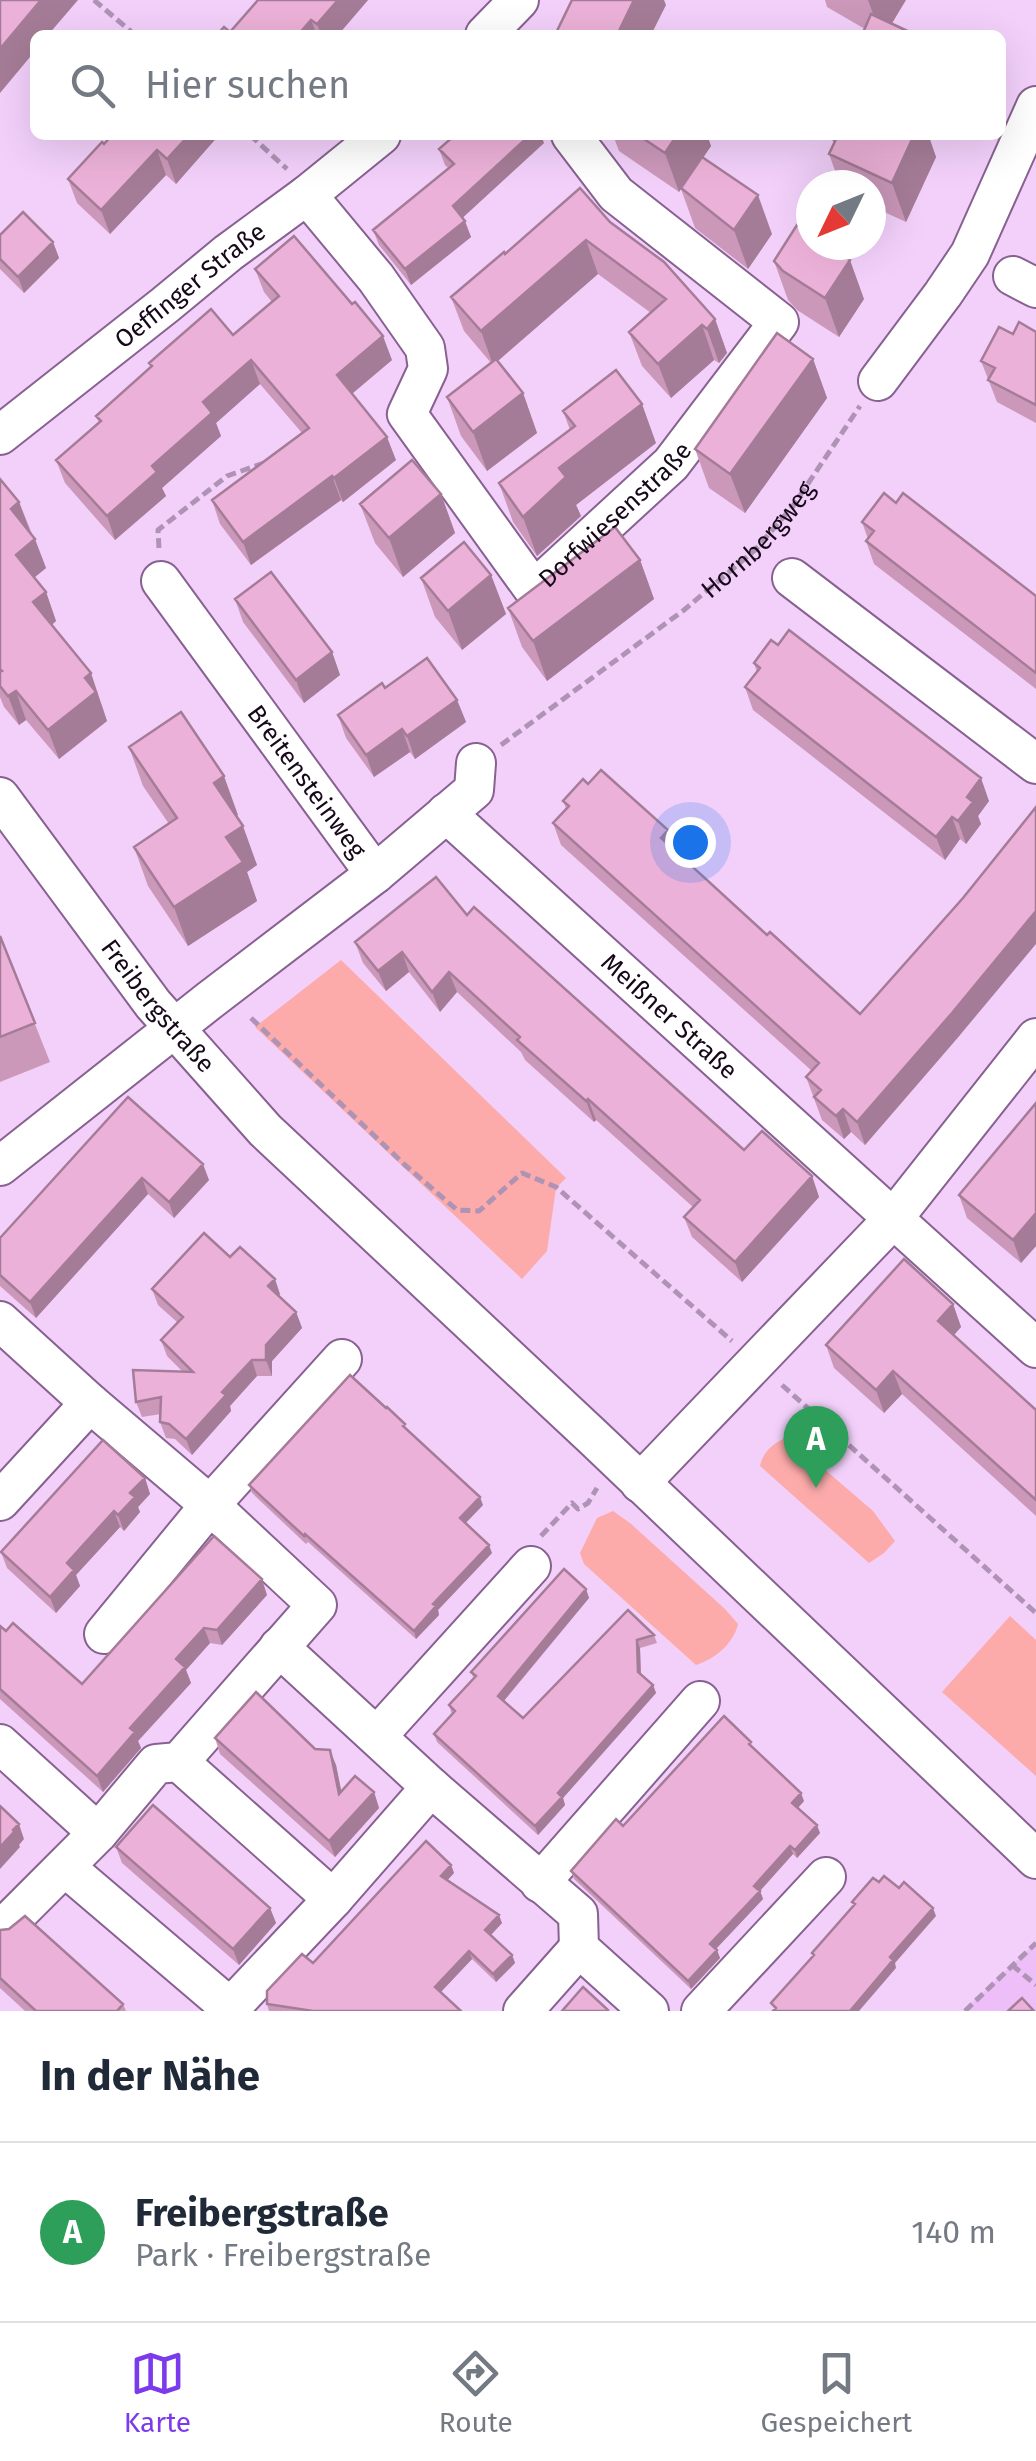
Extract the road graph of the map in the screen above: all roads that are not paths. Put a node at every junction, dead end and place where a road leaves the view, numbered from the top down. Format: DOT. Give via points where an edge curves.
graph roads {
  1 [pos="519,0"];
  2 [pos="493,30"];
  3 [pos="1036,106"];
  4 [pos="375,140"];
  5 [pos="575,140"];
  6 [pos="307,195"];
  7 [pos="878,381"];
  8 [pos="0,435"];
  9 [pos="792,578"];
  10 [pos="160,581"];
  11 [pos="476,764"];
  12 [pos="1036,764"];
  13 [pos="0,797"];
  14 [pos="446,813"];
  15 [pos="375,874"];
  16 [pos="174,1029"];
  17 [pos="1036,1038"];
  18 [pos="0,1166"];
  19 [pos="892,1220"];
  20 [pos="0,1321"];
  21 [pos="1036,1348"];
  22 [pos="342,1358"];
  23 [pos="90,1403"];
  24 [pos="640,1484"];
  25 [pos="0,1501"];
  26 [pos="210,1506"];
  27 [pos="533,1554"];
  28 [pos="104,1634"];
  29 [pos="279,1647"];
  30 [pos="700,1701"];
  31 [pos="377,1736"];
  32 [pos="0,1744"];
  33 [pos="179,1762"];
  34 [pos="431,1787"];
  35 [pos="98,1833"];
  36 [pos="1036,1860"];
  37 [pos="65,1867"];
  38 [pos="826,1876"];
  39 [pos="540,1883"];
  40 [pos="333,1899"];
  41 [pos="0,1925"];
  42 [pos="578,1948"];
  43 [pos="232,2009"];
  44 [pos="523,2011"];
  45 [pos="650,2011"];
  46 [pos="702,2011"];
  1 -- 2 [label="street"];
  3 -- 7 [label="street" via="970,254"];
  4 -- 6 [label="street, Oeffinger Straße"];
  5 -- 6 [label="street, Dorfwiesenstraße" via="616,194 779,322 672,464 534,590 407,414 428,369 425,348"];
  6 -- 8 [label="street, Oeffinger Straße"];
  9 -- 12 [label="street"];
  10 -- 15 [label="street, Breitensteinweg"];
  11 -- 14 [label="street" via="474,790"];
  13 -- 16 [label="street, Freibergstraße"];
  14 -- 15 [label="street"];
  14 -- 19 [label="street, Meißner Straße"];
  15 -- 16 [label="street, Breitensteinweg"];
  16 -- 18 [label="street, Breitensteinweg"];
  16 -- 24 [label="street, Freibergstraße" via="264,1130"];
  17 -- 19 [label="street"];
  19 -- 21 [label="street, Meißner Straße"];
  19 -- 24 [label="street"];
  20 -- 23 [label="street"];
  22 -- 26 [label="street"];
  23 -- 25 [label="street"];
  23 -- 26 [label="street"];
  24 -- 36 [label="street, Freibergstraße"];
  26 -- 28 [label="street"];
  26 -- 29 [label="street" via="317,1605"];
  27 -- 31 [label="street"];
  29 -- 31 [label="street"];
  29 -- 33 [label="street"];
  30 -- 39 [label="street"];
  31 -- 34 [label="street"];
  32 -- 35 [label="street"];
  33 -- 35 [label="street" via="156,1764"];
  33 -- 40 [label="street"];
  34 -- 39 [label="street"];
  34 -- 40 [label="street"];
  35 -- 37 [label="street"];
  37 -- 41 [label="street"];
  37 -- 43 [label="street"];
  38 -- 46 [label="street"];
  39 -- 42 [label="street" via="578,1914"];
  40 -- 43 [label="street"];
  42 -- 44 [label="street"];
  42 -- 45 [label="street"];
}
